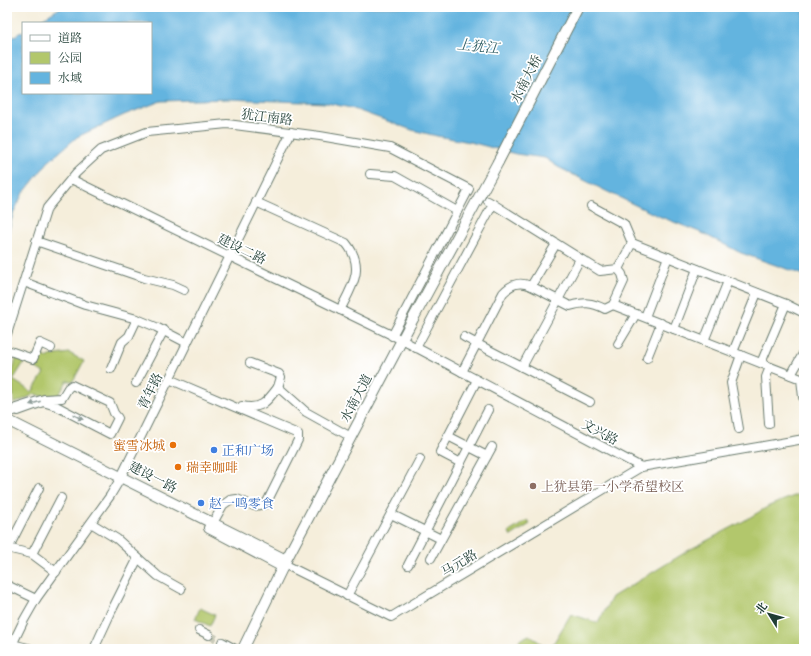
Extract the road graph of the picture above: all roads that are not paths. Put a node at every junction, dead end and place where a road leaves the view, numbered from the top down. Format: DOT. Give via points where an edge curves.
graph roads {
  1 [pos="578,7"];
  2 [pos="291,132"];
  3 [pos="498,162"];
  4 [pos="370,174"];
  5 [pos="71,179"];
  6 [pos="256,202"];
  7 [pos="591,206"];
  8 [pos="457,210"];
  9 [pos="36,241"];
  10 [pos="632,243"];
  11 [pos="556,244"];
  12 [pos="229,257"];
  13 [pos="668,257"];
  14 [pos="580,259"];
  15 [pos="618,269"];
  16 [pos="697,269"];
  17 [pos="728,281"];
  18 [pos="24,282"];
  19 [pos="531,286"];
  20 [pos="184,290"];
  21 [pos="757,293"];
  22 [pos="558,300"];
  23 [pos="613,304"];
  24 [pos="786,304"];
  25 [pos="340,310"];
  26 [pos="804,313"];
  27 [pos="636,314"];
  28 [pos="645,317"];
  29 [pos="137,319"];
  30 [pos="660,323"];
  31 [pos="674,329"];
  32 [pos="164,330"];
  33 [pos="7,334"];
  34 [pos="392,336"];
  35 [pos="464,337"];
  36 [pos="402,340"];
  37 [pos="704,341"];
  38 [pos="187,343"];
  39 [pos="477,344"];
  40 [pos="618,344"];
  41 [pos="51,348"];
  42 [pos="416,348"];
  43 [pos="7,350"];
  44 [pos="733,352"];
  45 [pos="804,352"];
  46 [pos="742,356"];
  47 [pos="647,358"];
  48 [pos="250,364"];
  49 [pos="761,364"];
  50 [pos="522,367"];
  51 [pos="770,367"];
  52 [pos="111,369"];
  53 [pos="462,372"];
  54 [pos="791,375"];
  55 [pos="169,379"];
  56 [pos="477,380"];
  57 [pos="136,383"];
  58 [pos="278,387"];
  59 [pos="212,397"];
  60 [pos="804,397"];
  61 [pos="62,398"];
  62 [pos="590,402"];
  63 [pos="62,409"];
  64 [pos="16,410"];
  65 [pos="488,410"];
  66 [pos="7,414"];
  67 [pos="7,420"];
  68 [pos="768,424"];
  69 [pos="7,426"];
  70 [pos="739,429"];
  71 [pos="448,436"];
  72 [pos="351,437"];
  73 [pos="804,439"];
  74 [pos="469,447"];
  75 [pos="492,447"];
  76 [pos="487,456"];
  77 [pos="420,458"];
  78 [pos="461,463"];
  79 [pos="641,467"];
  80 [pos="120,478"];
  81 [pos="39,488"];
  82 [pos="61,498"];
  83 [pos="391,514"];
  84 [pos="213,522"];
  85 [pos="91,523"];
  86 [pos="425,531"];
  87 [pos="441,539"];
  88 [pos="8,548"];
  89 [pos="32,554"];
  90 [pos="138,558"];
  91 [pos="431,558"];
  92 [pos="284,564"];
  93 [pos="408,565"];
  94 [pos="56,572"];
  95 [pos="7,585"];
  96 [pos="181,589"];
  97 [pos="347,596"];
  98 [pos="36,599"];
  99 [pos="199,630"];
  100 [pos="209,636"];
  101 [pos="222,642"];
  102 [pos="11,647"];
  103 [pos="32,649"];
  104 [pos="94,649"];
  105 [pos="235,649"];
  106 [pos="243,649"];
  1 -- 3 [label="main road, 水南大桥"];
  2 -- 5 [label="street, 犹江南路" via="227,124 147,132 101,150"];
  2 -- 6 [label="street, 青年路"];
  2 -- 8 [label="street, 犹江南路" via="390,148 469,190"];
  3 -- 36 [label="main road, 水南大道, bridge"];
  4 -- 8 [label="street" via="395,176"];
  5 -- 9 [label="street, 犹江南路" via="47,208"];
  5 -- 12 [label="street, 建设二路"];
  6 -- 12 [label="street, 青年路"];
  6 -- 25 [label="street" via="346,243 352,250 356,263 355,280"];
  7 -- 10 [label="street" via="624,224"];
  8 -- 34 [label="street, 犹江南路"];
  9 -- 18 [label="street, 犹江南路"];
  9 -- 20 [label="street"];
  10 -- 13 [label="street"];
  10 -- 15 [label="street"];
  11 -- 14 [label="street"];
  11 -- 19 [label="street"];
  11 -- 42 [label="street" via="490,203"];
  12 -- 25 [label="street, 建设二路"];
  12 -- 38 [label="street, 青年路"];
  13 -- 16 [label="street"];
  13 -- 28 [label="street"];
  14 -- 15 [label="street" via="600,271"];
  14 -- 22 [label="street"];
  15 -- 23 [label="street" via="624,281"];
  16 -- 17 [label="street"];
  16 -- 31 [label="street"];
  17 -- 21 [label="street"];
  17 -- 37 [label="street"];
  18 -- 29 [label="street" via="85,305"];
  18 -- 33 [label="street, 犹江南路"];
  19 -- 22 [label="street"];
  19 -- 39 [label="street" via="516,283 503,293"];
  21 -- 24 [label="street"];
  21 -- 44 [label="street"];
  22 -- 23 [label="street" via="570,306 583,303 605,309"];
  22 -- 50 [label="street"];
  23 -- 27 [label="street"];
  24 -- 26 [label="street"];
  24 -- 49 [label="street"];
  25 -- 34 [label="street, 建设二路"];
  27 -- 28 [label="street"];
  27 -- 40 [label="street"];
  28 -- 30 [label="street"];
  29 -- 32 [label="street"];
  29 -- 52 [label="street" via="129,336 122,342"];
  30 -- 31 [label="street"];
  30 -- 47 [label="street"];
  31 -- 37 [label="street"];
  32 -- 38 [label="street"];
  32 -- 57 [label="street"];
  34 -- 36 [label="street, 建设二路"];
  35 -- 39 [label="street"];
  36 -- 42 [label="street, 文兴路"];
  36 -- 72 [label="main road, 水南大道"];
  37 -- 44 [label="street"];
  38 -- 55 [label="street, 青年路"];
  39 -- 50 [label="street"];
  39 -- 53 [label="street"];
  41 -- 43 [label="street" via="40,343 33,360"];
  42 -- 53 [label="street, 文兴路"];
  44 -- 46 [label="street"];
  45 -- 54 [label="street"];
  46 -- 49 [label="street"];
  46 -- 70 [label="street" via="731,383"];
  48 -- 58 [label="street" via="278,374 281,377"];
  49 -- 51 [label="street"];
  50 -- 62 [label="street"];
  51 -- 54 [label="street"];
  51 -- 68 [label="street" via="766,377"];
  53 -- 56 [label="street, 文兴路"];
  54 -- 60 [label="street" via="801,379"];
  55 -- 59 [label="street"];
  55 -- 80 [label="street, 青年路"];
  56 -- 71 [label="street"];
  56 -- 79 [label="street, 文兴路"];
  58 -- 59 [label="street" via="267,401 252,408"];
  58 -- 72 [label="street" via="306,412"];
  59 -- 84 [label="street" via="298,434 298,440 266,504 254,506 237,499 230,500 223,505"];
  61 -- 63 [label="street" via="59,403"];
  63 -- 61 [label="street, one-way" via="110,434 118,418 110,403 73,385 69,386"];
  61 -- 64 [label="street, one-way" via="44,399"];
  63 -- 64 [label="street" via="43,402"];
  64 -- 66 [label="street"];
  65 -- 74 [label="street"];
  67 -- 80 [label="main road, 建设一路"];
  69 -- 80 [label="main road"];
  71 -- 74 [label="street"];
  71 -- 78 [label="street" via="440,452"];
  72 -- 92 [label="main road, 水南大道"];
  73 -- 79 [label="street"];
  74 -- 76 [label="street"];
  74 -- 78 [label="street"];
  75 -- 76 [label="street"];
  76 -- 87 [label="street"];
  77 -- 83 [label="street"];
  78 -- 86 [label="street"];
  79 -- 97 [label="street, 马元路" via="391,617"];
  80 -- 84 [label="main road, 建设一路"];
  80 -- 85 [label="street, 青年路"];
  80 -- 92 [label="main road"];
  81 -- 88 [label="street"];
  82 -- 89 [label="street"];
  83 -- 86 [label="street"];
  83 -- 97 [label="street"];
  84 -- 92 [label="main road, 建设一路"];
  85 -- 90 [label="street" via="117,539"];
  85 -- 94 [label="street, 青年路"];
  86 -- 87 [label="street"];
  86 -- 93 [label="street"];
  87 -- 91 [label="street"];
  88 -- 89 [label="street"];
  89 -- 94 [label="street"];
  90 -- 96 [label="street" via="158,576"];
  90 -- 104 [label="street"];
  92 -- 97 [label="street, 马元路"];
  92 -- 106 [label="main road, 水南大道"];
  94 -- 98 [label="street, 青年路"];
  95 -- 98 [label="street"];
  98 -- 102 [label="street, 青年路"];
  99 -- 100 [label="street"];
  101 -- 105 [label="street"];
  102 -- 103 [label="street"];
}
